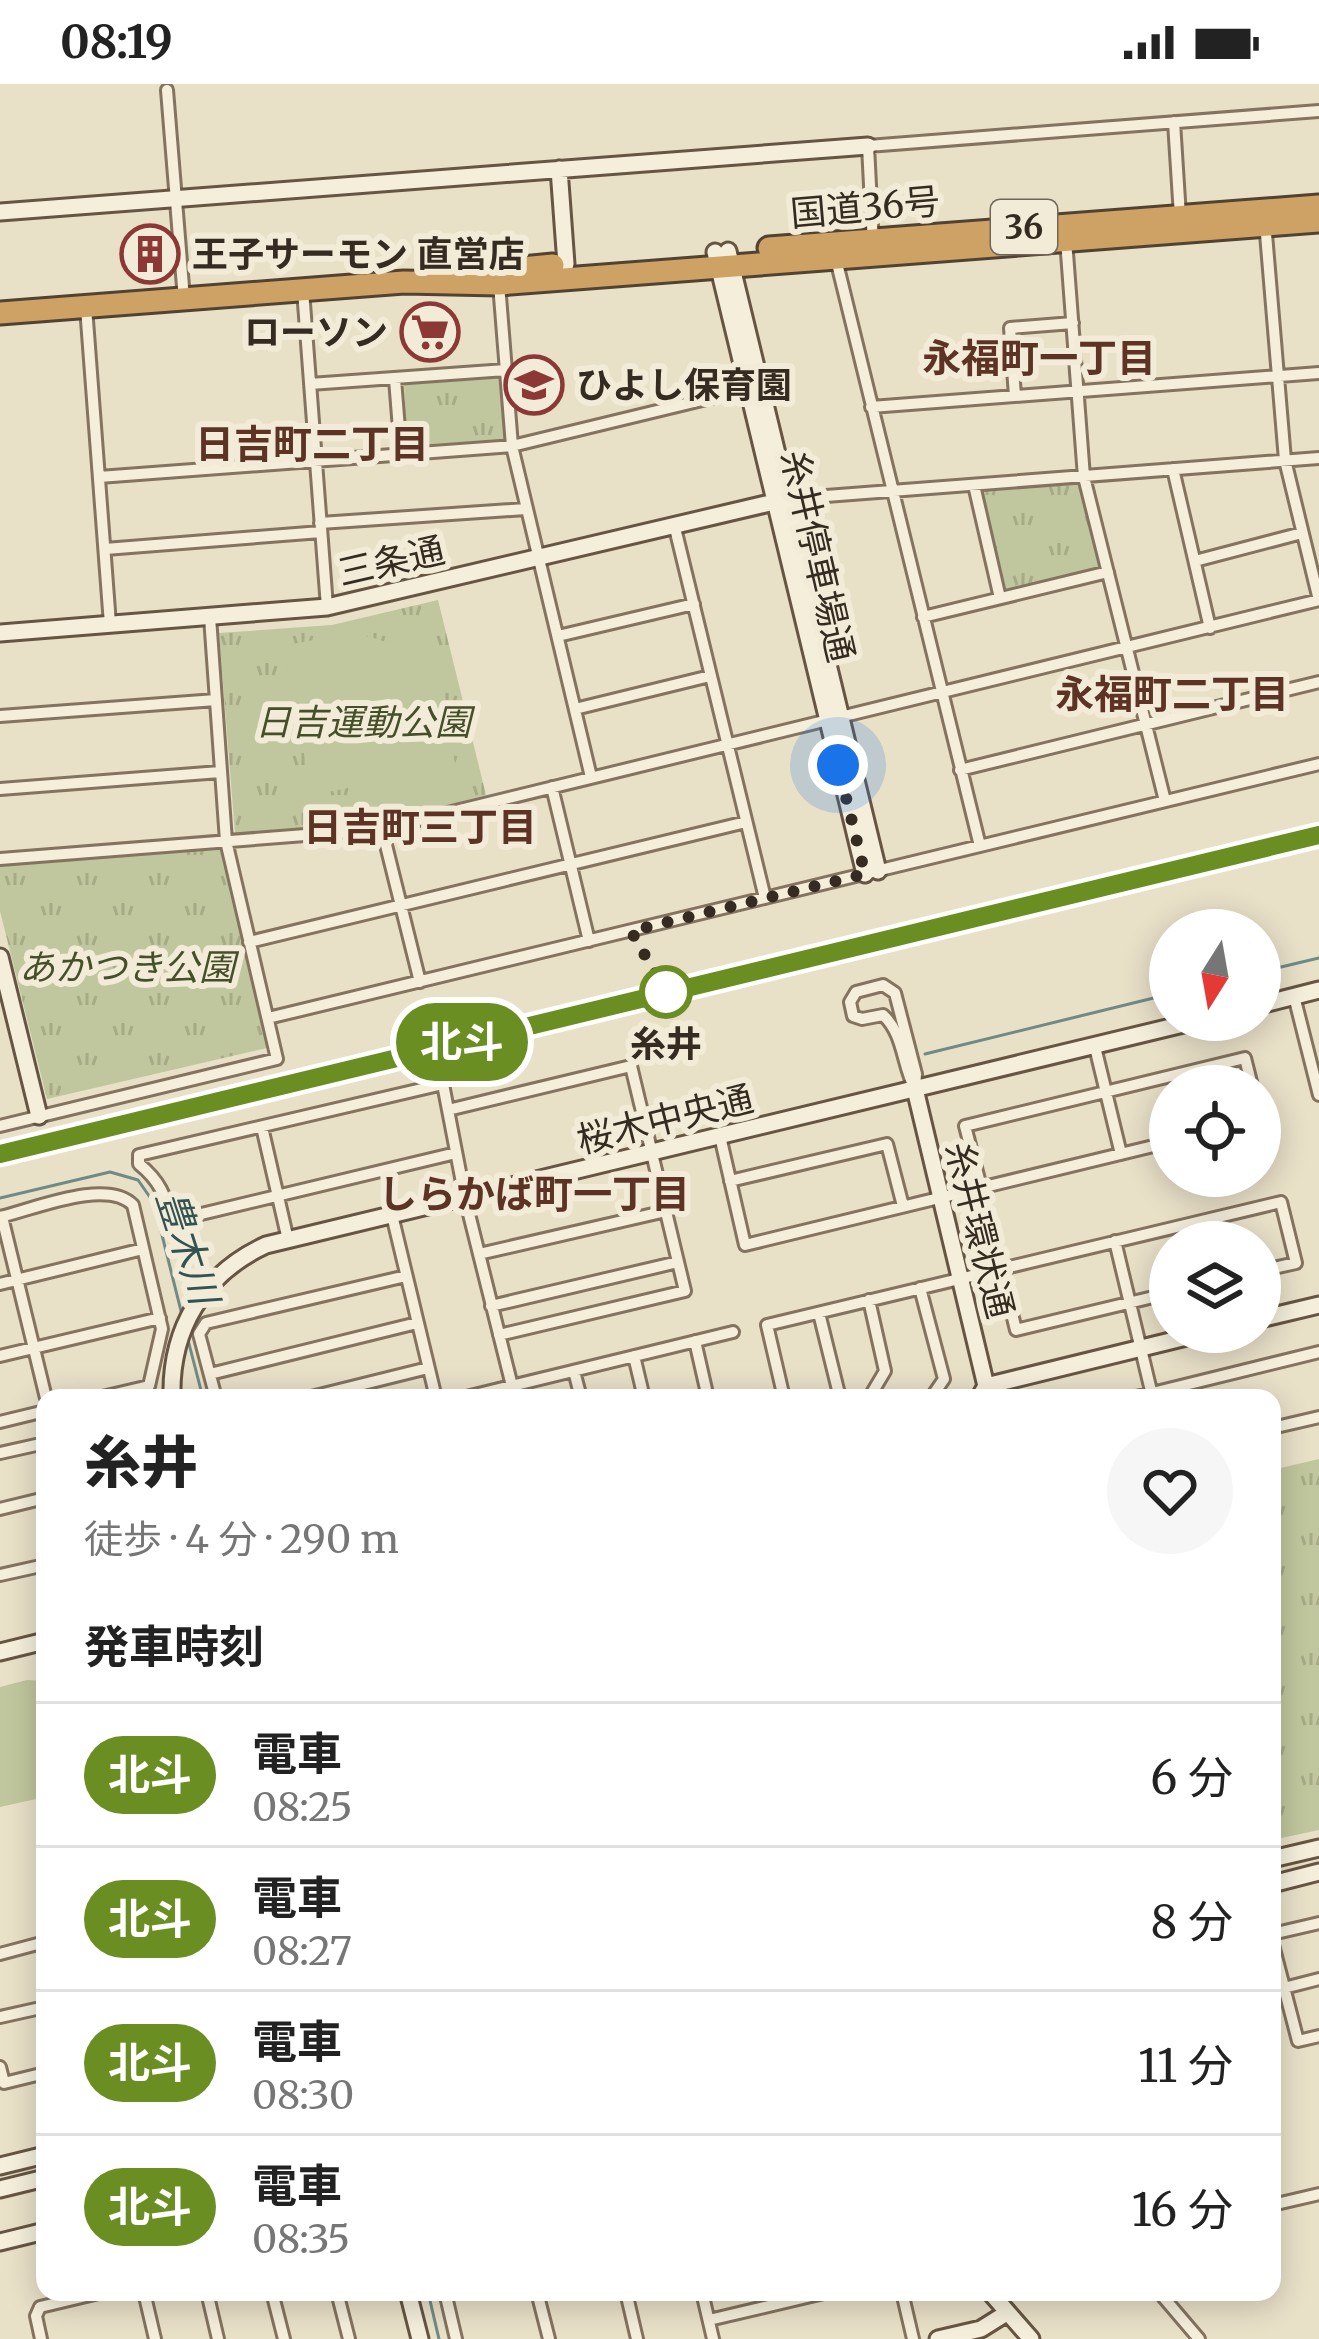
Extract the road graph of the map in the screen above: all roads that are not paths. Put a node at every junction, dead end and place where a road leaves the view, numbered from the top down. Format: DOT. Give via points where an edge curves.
graph roads {
  1 [pos="166,90"];
  2 [pos="1319,111"];
  3 [pos="1174,122"];
  4 [pos="868,146"];
  5 [pos="559,169"];
  6 [pos="177,198"];
  7 [pos="1319,206"];
  8 [pos="0,212"];
  9 [pos="1180,216"];
  10 [pos="1265,218"];
  11 [pos="1319,221"];
  12 [pos="1065,232"];
  13 [pos="873,246"];
  14 [pos="833,249"];
  15 [pos="723,258"];
  16 [pos="566,264"];
  17 [pos="417,282"];
  18 [pos="499,284"];
  19 [pos="302,290"];
  20 [pos="184,299"];
  21 [pos="86,307"];
  22 [pos="0,313"];
  23 [pos="1073,322"];
  24 [pos="506,370"];
  25 [pos="1319,373"];
  26 [pos="1278,376"];
  27 [pos="394,379"];
  28 [pos="310,384"];
  29 [pos="754,388"];
  30 [pos="1079,391"];
  31 [pos="1015,396"];
  32 [pos="872,407"];
  33 [pos="512,446"];
  34 [pos="400,454"];
  35 [pos="1319,458"];
  36 [pos="1285,460"];
  37 [pos="315,461"];
  38 [pos="1172,469"];
  39 [pos="1084,477"];
  40 [pos="99,478"];
  41 [pos="974,485"];
  42 [pos="892,491"];
  43 [pos="780,500"];
  44 [pos="526,509"];
  45 [pos="674,524"];
  46 [pos="320,528"];
  47 [pos="1303,533"];
  48 [pos="105,549"];
  49 [pos="539,557"];
  50 [pos="1195,561"];
  51 [pos="1108,572"];
  52 [pos="1000,598"];
  53 [pos="694,604"];
  54 [pos="327,607"];
  55 [pos="210,617"];
  56 [pos="922,617"];
  57 [pos="110,624"];
  58 [pos="1210,628"];
  59 [pos="0,633"];
  60 [pos="558,636"];
  61 [pos="1127,648"];
  62 [pos="710,676"];
  63 [pos="1319,682"];
  64 [pos="940,693"];
  65 [pos="216,700"];
  66 [pos="575,709"];
  67 [pos="0,716"];
  68 [pos="834,718"];
  69 [pos="1146,724"];
  70 [pos="728,745"];
  71 [pos="1319,764"];
  72 [pos="960,770"];
  73 [pos="220,772"];
  74 [pos="592,777"];
  75 [pos="552,787"];
  76 [pos="0,789"];
  77 [pos="1165,801"];
  78 [pos="746,822"];
  79 [pos="382,829"];
  80 [pos="226,841"];
  81 [pos="980,846"];
  82 [pos="0,859"];
  83 [pos="571,864"];
  84 [pos="871,873"];
  85 [pos="766,898"];
  86 [pos="400,906"];
  87 [pos="590,941"];
  88 [pos="249,942"];
  89 [pos="0,957"];
  90 [pos="420,982"];
  91 [pos="1319,990"];
  92 [pos="1294,997"];
  93 [pos="1281,1000"];
  94 [pos="268,1018"];
  95 [pos="1149,1033"];
  96 [pos="1319,1040"];
  97 [pos="1305,1043"];
  98 [pos="1095,1047"];
  99 [pos="1215,1065"];
  100 [pos="1247,1065"];
  101 [pos="1149,1080"];
  102 [pos="915,1089"];
  103 [pos="1106,1090"];
  104 [pos="1319,1095"];
  105 [pos="448,1111"];
  106 [pos="39,1116"];
  107 [pos="0,1126"];
  108 [pos="262,1127"];
  109 [pos="719,1136"];
  110 [pos="1149,1147"];
  111 [pos="652,1152"];
  112 [pos="456,1153"];
  113 [pos="1121,1154"];
  114 [pos="730,1181"];
  115 [pos="981,1187"];
  116 [pos="278,1195"];
  117 [pos="941,1197"];
  118 [pos="465,1198"];
  119 [pos="903,1207"];
  120 [pos="666,1211"];
  121 [pos="392,1215"];
  122 [pos="1,1217"];
  123 [pos="1200,1221"];
  124 [pos="1149,1233"];
  125 [pos="287,1240"];
  126 [pos="1115,1241"];
  127 [pos="143,1249"];
  128 [pos="479,1254"];
  129 [pos="678,1262"];
  130 [pos="1281,1266"];
  131 [pos="1001,1269"];
  132 [pos="406,1276"];
  133 [pos="962,1279"];
  134 [pos="18,1280"];
  135 [pos="0,1284"];
  136 [pos="920,1288"];
  137 [pos="1149,1298"];
  138 [pos="869,1300"];
  139 [pos="1130,1303"];
  140 [pos="1319,1305"];
  141 [pos="491,1306"];
  142 [pos="818,1313"];
  143 [pos="1281,1314"];
  144 [pos="160,1318"];
  145 [pos="417,1323"];
  146 [pos="733,1332"];
  147 [pos="499,1335"];
  148 [pos="695,1341"];
  149 [pos="1149,1346"];
  150 [pos="34,1348"];
  151 [pos="1140,1348"];
  152 [pos="1319,1352"];
  153 [pos="0,1356"];
  154 [pos="634,1356"];
  155 [pos="428,1368"];
  156 [pos="574,1371"];
  157 [pos="210,1374"];
  158 [pos="44,1389"];
  159 [pos="131,1389"];
  160 [pos="172,1389"];
  161 [pos="214,1389"];
  162 [pos="344,1389"];
  163 [pos="434,1389"];
  164 [pos="513,1389"];
  165 [pos="523,1389"];
  166 [pos="579,1389"];
  167 [pos="642,1389"];
  168 [pos="706,1389"];
  169 [pos="782,1389"];
  170 [pos="837,1389"];
  171 [pos="875,1389"];
  172 [pos="937,1389"];
  173 [pos="982,1389"];
  174 [pos="994,1389"];
  175 [pos="1150,1389"];
  176 [pos="1179,1389"];
  177 [pos="36,1413"];
  178 [pos="1319,1417"];
  179 [pos="0,1421"];
  180 [pos="1281,1426"];
  181 [pos="36,1445"];
  182 [pos="0,1454"];
  183 [pos="36,1500"];
  184 [pos="0,1509"];
  185 [pos="36,1567"];
  186 [pos="0,1576"];
  187 [pos="36,1643"];
  188 [pos="0,1652"];
  189 [pos="1319,1848"];
  190 [pos="1281,1857"];
  191 [pos="1319,1872"];
  192 [pos="1281,1882"];
  193 [pos="1319,1923"];
  194 [pos="1281,1935"];
  195 [pos="36,1944"];
  196 [pos="0,1954"];
  197 [pos="1281,1976"];
  198 [pos="1319,1979"];
  199 [pos="1284,1988"];
  200 [pos="36,2009"];
  201 [pos="0,2018"];
  202 [pos="1319,2036"];
  203 [pos="0,2067"];
  204 [pos="36,2075"];
  205 [pos="36,2158"];
  206 [pos="0,2166"];
  207 [pos="36,2180"];
  208 [pos="0,2189"];
  209 [pos="1319,2194"];
  210 [pos="1281,2203"];
  211 [pos="36,2233"];
  212 [pos="0,2242"];
  213 [pos="66,2301"];
  214 [pos="146,2301"];
  215 [pos="209,2301"];
  216 [pos="274,2301"];
  217 [pos="339,2301"];
  218 [pos="410,2301"];
  219 [pos="447,2301"];
  220 [pos="539,2301"];
  221 [pos="628,2301"];
  222 [pos="704,2301"];
  223 [pos="771,2301"];
  224 [pos="792,2301"];
  225 [pos="904,2301"];
  226 [pos="996,2301"];
  227 [pos="1167,2301"];
  228 [pos="772,2306"];
  229 [pos="1005,2314"];
  230 [pos="709,2320"];
  231 [pos="41,2339"];
  232 [pos="155,2339"];
  233 [pos="218,2339"];
  234 [pos="284,2339"];
  235 [pos="349,2339"];
  236 [pos="420,2339"];
  237 [pos="456,2339"];
  238 [pos="549,2339"];
  239 [pos="638,2339"];
  240 [pos="713,2339"];
  241 [pos="913,2339"];
  242 [pos="938,2339"];
  243 [pos="1031,2339"];
  244 [pos="1199,2339"];
  1 -- 6 [label="street"];
  2 -- 3 [label="street"];
  3 -- 4 [label="street"];
  3 -- 9 [label="street"];
  4 -- 5 [label="street"];
  4 -- 13 [label="street"];
  5 -- 6 [label="street"];
  5 -- 16 [label="street"];
  6 -- 8 [label="street"];
  6 -- 20 [label="street"];
  7 -- 10 [label="highway, 国道36号 / 36"];
  9 -- 10 [label="highway, 国道36号 / 36"];
  9 -- 12 [label="highway, 国道36号 / 36"];
  10 -- 11 [label="highway, 国道36号 / 36"];
  10 -- 12 [label="highway, 国道36号 / 36"];
  10 -- 26 [label="street"];
  12 -- 13 [label="highway, 国道36号 / 36"];
  12 -- 23 [label="street"];
  13 -- 14 [label="highway, 国道36号 / 36"];
  14 -- 15 [label="highway, 国道36号 / 36"];
  14 -- 32 [label="street"];
  15 -- 16 [label="highway, 国道36号 / 36"];
  15 -- 18 [label="highway, 国道36号 / 36"];
  15 -- 29 [label="street, 糸井停車場通"];
  16 -- 17 [label="highway, 国道36号 / 36"];
  17 -- 18 [label="highway, 国道36号 / 36"];
  17 -- 19 [label="highway, 国道36号 / 36"];
  18 -- 24 [label="street"];
  19 -- 20 [label="highway, 国道36号 / 36"];
  19 -- 28 [label="street"];
  20 -- 21 [label="highway, 国道36号 / 36"];
  21 -- 22 [label="highway, 国道36号 / 36"];
  21 -- 40 [label="street"];
  23 -- 30 [label="street"];
  23 -- 31 [label="street" via="1010,328"];
  24 -- 27 [label="street"];
  24 -- 33 [label="street"];
  25 -- 26 [label="street"];
  26 -- 30 [label="street"];
  26 -- 36 [label="street"];
  27 -- 28 [label="street"];
  27 -- 34 [label="street"];
  28 -- 37 [label="street"];
  29 -- 33 [label="street"];
  29 -- 43 [label="street, 糸井停車場通"];
  30 -- 31 [label="street"];
  30 -- 39 [label="street"];
  31 -- 32 [label="street"];
  32 -- 42 [label="street"];
  33 -- 34 [label="street"];
  33 -- 44 [label="street"];
  34 -- 37 [label="street"];
  35 -- 36 [label="street"];
  36 -- 38 [label="street"];
  36 -- 47 [label="street"];
  37 -- 40 [label="street"];
  37 -- 46 [label="street"];
  38 -- 39 [label="street"];
  38 -- 50 [label="street"];
  39 -- 41 [label="street"];
  39 -- 51 [label="street"];
  40 -- 48 [label="street"];
  41 -- 42 [label="street"];
  41 -- 52 [label="street"];
  42 -- 43 [label="street"];
  42 -- 56 [label="street"];
  43 -- 45 [label="street, 三条通"];
  43 -- 68 [label="street, 糸井停車場通"];
  44 -- 46 [label="street"];
  44 -- 49 [label="street"];
  45 -- 49 [label="street, 三条通"];
  45 -- 53 [label="street"];
  46 -- 48 [label="street"];
  46 -- 54 [label="street"];
  47 -- 50 [label="street"];
  47 -- 58 [label="street" via="1319,600"];
  48 -- 57 [label="street"];
  49 -- 54 [label="street, 三条通"];
  49 -- 60 [label="street"];
  50 -- 58 [label="street"];
  51 -- 52 [label="street"];
  51 -- 61 [label="street"];
  52 -- 56 [label="street"];
  53 -- 60 [label="street"];
  53 -- 62 [label="street"];
  54 -- 55 [label="street, 三条通"];
  55 -- 57 [label="street, 三条通"];
  55 -- 65 [label="street"];
  56 -- 64 [label="street"];
  57 -- 59 [label="street, 三条通"];
  58 -- 61 [label="street"];
  60 -- 66 [label="street"];
  61 -- 64 [label="street"];
  61 -- 69 [label="street"];
  62 -- 66 [label="street"];
  62 -- 70 [label="street"];
  63 -- 69 [label="street"];
  64 -- 68 [label="street"];
  64 -- 72 [label="street"];
  65 -- 67 [label="street"];
  65 -- 73 [label="street"];
  66 -- 74 [label="street"];
  68 -- 70 [label="street"];
  68 -- 84 [label="street, 糸井停車場通"];
  69 -- 72 [label="street"];
  69 -- 77 [label="street"];
  70 -- 74 [label="street"];
  70 -- 78 [label="street"];
  71 -- 77 [label="street"];
  72 -- 81 [label="street"];
  73 -- 76 [label="street"];
  73 -- 80 [label="street"];
  74 -- 75 [label="street"];
  75 -- 79 [label="street"];
  75 -- 83 [label="street"];
  77 -- 81 [label="street"];
  78 -- 83 [label="street"];
  78 -- 85 [label="street"];
  79 -- 80 [label="street"];
  79 -- 86 [label="street"];
  80 -- 82 [label="street"];
  80 -- 88 [label="street"];
  81 -- 84 [label="street"];
  83 -- 86 [label="street"];
  83 -- 87 [label="street"];
  84 -- 85 [label="street"];
  85 -- 87 [label="street"];
  86 -- 88 [label="street"];
  86 -- 90 [label="street"];
  87 -- 90 [label="street"];
  88 -- 94 [label="street"];
  89 -- 106 [label="street"];
  90 -- 94 [label="street"];
  91 -- 92 [label="street"];
  92 -- 93 [label="street"];
  92 -- 97 [label="street"];
  94 -- 106 [label="street" via="278,1059"];
  95 -- 98 [label="street, 桜木中央通"];
  96 -- 97 [label="street"];
  97 -- 104 [label="street"];
  98 -- 102 [label="street, 桜木中央通"];
  98 -- 103 [label="street"];
  99 -- 100 [label="street" via="1245,1058"];
  101 -- 103 [label="street"];
  102 -- 102 [label="street" via="895,1025 884,1015 853,1016 856,992 883,985 895,993"];
  102 -- 109 [label="street, 桜木中央通"];
  102 -- 117 [label="street, 糸井環状通"];
  103 -- 113 [label="street"];
  103 -- 115 [label="street" via="965,1126"];
  105 -- 108 [label="street" via="443,1084"];
  105 -- 111 [label="street" via="631,1066"];
  105 -- 112 [label="street"];
  106 -- 107 [label="street"];
  108 -- 116 [label="street"];
  108 -- 116 [label="street" via="139,1155 139,1164 164,1190 172,1221"];
  109 -- 111 [label="street, 桜木中央通"];
  109 -- 114 [label="street"];
  110 -- 113 [label="street"];
  111 -- 118 [label="street, 桜木中央通"];
  111 -- 120 [label="street"];
  112 -- 116 [label="street"];
  112 -- 118 [label="street"];
  113 -- 115 [label="street"];
  114 -- 119 [label="street" via="887,1144"];
  114 -- 119 [label="street" via="745,1245"];
  115 -- 117 [label="street"];
  116 -- 125 [label="street"];
  117 -- 119 [label="street"];
  117 -- 133 [label="street, 糸井環状通"];
  118 -- 121 [label="street, 桜木中央通"];
  118 -- 128 [label="street"];
  120 -- 128 [label="street"];
  120 -- 129 [label="street"];
  121 -- 125 [label="street, 桜木中央通"];
  121 -- 132 [label="street"];
  122 -- 127 [label="street" via="112,1192 133,1205"];
  122 -- 134 [label="street"];
  123 -- 130 [label="street" via="1281,1202 1296,1263"];
  124 -- 126 [label="street"];
  125 -- 160 [label="street, 桜木中央通" via="230,1266 190,1310"];
  126 -- 131 [label="street"];
  126 -- 139 [label="street"];
  127 -- 134 [label="street"];
  127 -- 144 [label="street"];
  128 -- 141 [label="street"];
  129 -- 141 [label="street"];
  129 -- 147 [label="street" via="685,1291"];
  131 -- 133 [label="street"];
  131 -- 139 [label="street" via="1016,1330"];
  132 -- 145 [label="street"];
  132 -- 157 [label="street" via="206,1323 199,1334"];
  133 -- 136 [label="street"];
  133 -- 173 [label="street, 糸井環状通"];
  134 -- 135 [label="street"];
  134 -- 150 [label="street"];
  136 -- 138 [label="street"];
  136 -- 172 [label="street" via="944,1378"];
  137 -- 139 [label="street"];
  138 -- 142 [label="street"];
  138 -- 171 [label="street" via="886,1371"];
  139 -- 151 [label="street"];
  140 -- 143 [label="street"];
  141 -- 147 [label="street"];
  142 -- 169 [label="street" via="767,1325"];
  142 -- 170 [label="street"];
  144 -- 150 [label="street"];
  144 -- 159 [label="street" via="153,1382"];
  145 -- 155 [label="street"];
  145 -- 157 [label="street"];
  146 -- 148 [label="street"];
  147 -- 164 [label="street"];
  148 -- 154 [label="street"];
  148 -- 168 [label="street"];
  149 -- 151 [label="street, 糸井環状通"];
  150 -- 153 [label="street"];
  150 -- 158 [label="street"];
  151 -- 174 [label="street, 糸井環状通"];
  151 -- 175 [label="street"];
  152 -- 176 [label="street"];
  154 -- 156 [label="street"];
  154 -- 167 [label="street"];
  155 -- 162 [label="street"];
  155 -- 163 [label="street"];
  156 -- 165 [label="street"];
  156 -- 166 [label="street"];
  157 -- 161 [label="street"];
  177 -- 179 [label="street"];
  178 -- 180 [label="street"];
  181 -- 182 [label="street"];
  183 -- 184 [label="street"];
  185 -- 186 [label="street"];
  187 -- 188 [label="street"];
  189 -- 190 [label="street"];
  191 -- 192 [label="street"];
  193 -- 194 [label="street"];
  195 -- 196 [label="street"];
  197 -- 199 [label="street"];
  198 -- 199 [label="street"];
  199 -- 202 [label="street" via="1298,2041"];
  200 -- 201 [label="street"];
  203 -- 204 [label="street" via="4,2083"];
  205 -- 206 [label="street"];
  207 -- 208 [label="street"];
  209 -- 210 [label="street"];
  211 -- 212 [label="street"];
  213 -- 231 [label="street" via="40,2307"];
  214 -- 232 [label="street"];
  215 -- 233 [label="street"];
  216 -- 234 [label="street"];
  217 -- 235 [label="street"];
  218 -- 236 [label="street"];
  219 -- 237 [label="street"];
  220 -- 238 [label="street"];
  221 -- 239 [label="street"];
  222 -- 230 [label="street"];
  223 -- 228 [label="street"];
  224 -- 228 [label="street"];
  225 -- 241 [label="street"];
  226 -- 229 [label="street"];
  227 -- 244 [label="street"];
  228 -- 230 [label="street"];
  229 -- 242 [label="street"];
  229 -- 243 [label="street"];
  230 -- 240 [label="street"];
}
